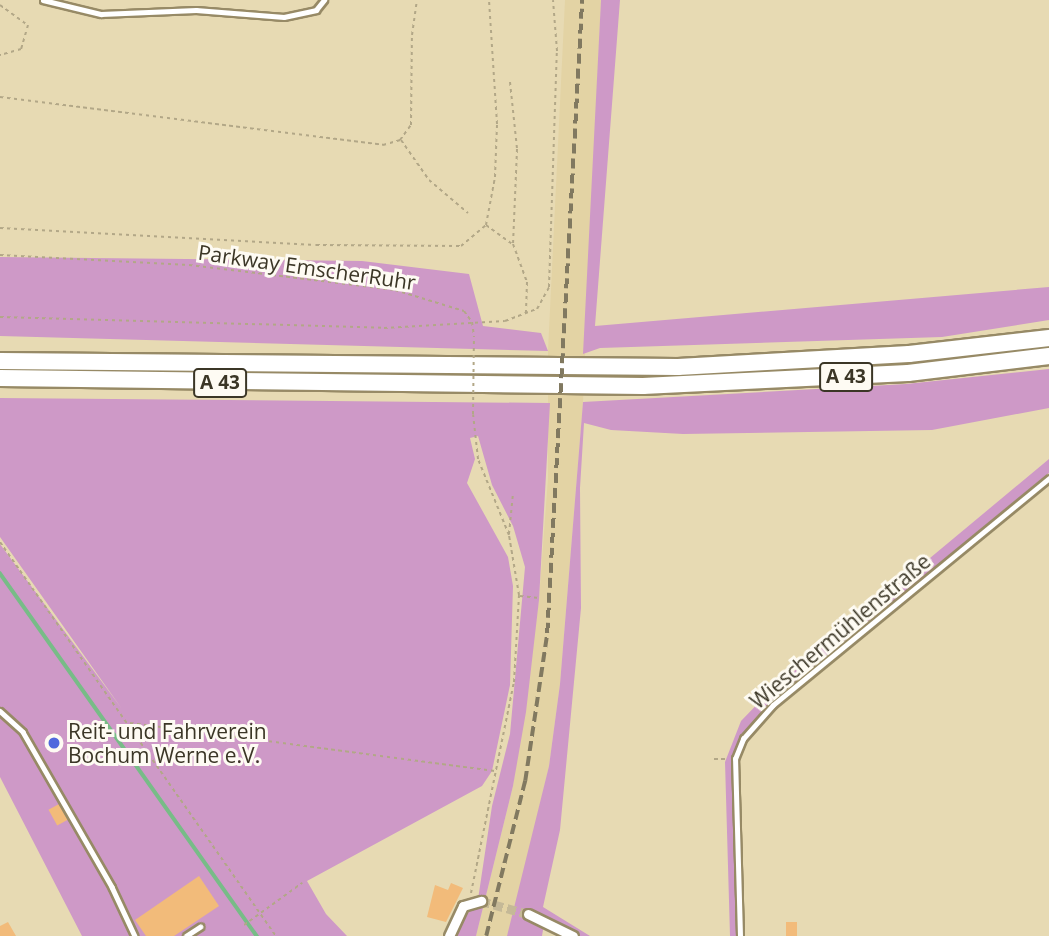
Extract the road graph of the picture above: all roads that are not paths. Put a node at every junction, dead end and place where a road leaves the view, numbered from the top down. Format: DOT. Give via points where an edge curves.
graph roads {
  1 [pos="43,0"];
  2 [pos="324,0"];
  3 [pos="1049,338"];
  4 [pos="1049,356"];
  5 [pos="0,361"];
  6 [pos="0,379"];
  7 [pos="1049,478"];
  8 [pos="0,711"];
  9 [pos="481,901"];
  10 [pos="528,914"];
  11 [pos="200,926"];
  12 [pos="135,936"];
  13 [pos="186,936"];
  14 [pos="449,936"];
  15 [pos="573,936"];
  16 [pos="740,936"];
  1 -- 2 [label="lane" via="101,14 196,10 284,17 316,10"];
  3 -- 5 [label="highway, A 43" via="909,354 678,367"];
  4 -- 6 [label="highway, A 43" via="812,380 603,387"];
  7 -- 16 [label="lane, Wieschermühlenstraße" via="773,705 743,739 735,759"];
  8 -- 12 [label="lane" via="23,732"];
  9 -- 14 [label="street" via="469,901"];
  10 -- 15 [label="street"];
  11 -- 13 [label="lane"];
}
